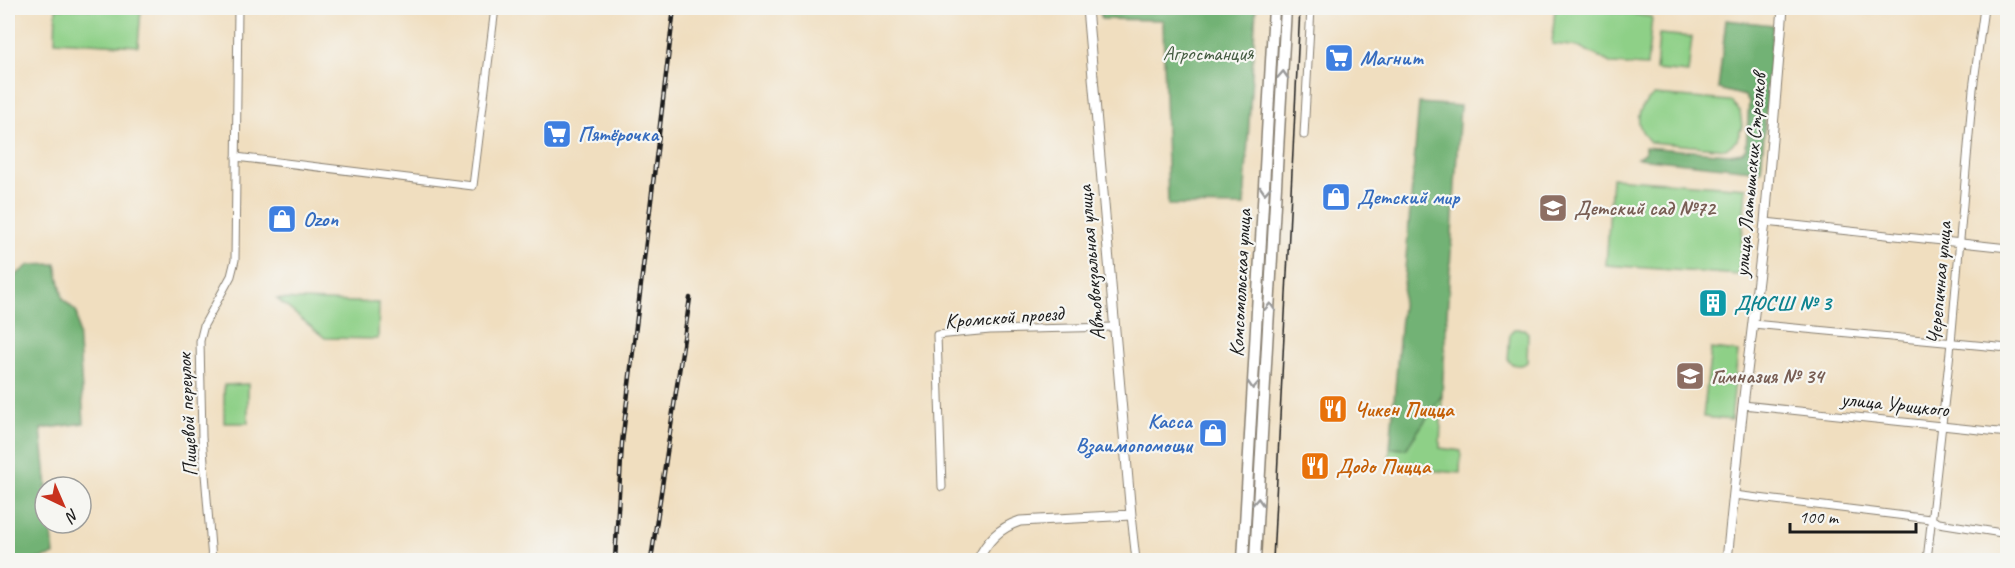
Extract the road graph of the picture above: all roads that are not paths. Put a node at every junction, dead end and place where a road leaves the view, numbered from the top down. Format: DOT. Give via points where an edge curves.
graph roads {
  1 [pos="238,8"];
  2 [pos="495,8"];
  3 [pos="1087,8"];
  4 [pos="1274,8"];
  5 [pos="1286,8"];
  6 [pos="1311,8"];
  7 [pos="1783,8"];
  8 [pos="1984,8"];
  9 [pos="1304,135"];
  10 [pos="236,157"];
  11 [pos="1765,222"];
  12 [pos="1959,243"];
  13 [pos="2007,248"];
  14 [pos="1753,324"];
  15 [pos="1114,327"];
  16 [pos="1951,343"];
  17 [pos="2007,348"];
  18 [pos="1743,405"];
  19 [pos="1940,425"];
  20 [pos="2007,433"];
  21 [pos="942,487"];
  22 [pos="1734,495"];
  23 [pos="1131,515"];
  24 [pos="1930,519"];
  25 [pos="2007,534"];
  26 [pos="212,561"];
  27 [pos="978,561"];
  28 [pos="1136,561"];
  29 [pos="1244,561"];
  30 [pos="1255,561"];
  31 [pos="1726,561"];
  32 [pos="1927,561"];
  1 -- 10 [label="street, Пищевой переулок"];
  2 -- 10 [label="street" via="472,186"];
  3 -- 15 [label="street, Автовокзальная улица"];
  4 -- 29 [label="main road, Комсомольская улица, one-way"];
  30 -- 5 [label="main road, Комсомольская улица, one-way"];
  6 -- 9 [label="street"];
  7 -- 11 [label="street, улица Латышских Стрелков"];
  8 -- 12 [label="street, Черепичная улица"];
  10 -- 26 [label="street, Пищевой переулок" via="235,260 200,341 202,437"];
  11 -- 12 [label="street"];
  11 -- 14 [label="street, улица Латышских Стрелков"];
  12 -- 13 [label="street"];
  12 -- 16 [label="street, Черепичная улица"];
  14 -- 16 [label="street"];
  14 -- 18 [label="street, улица Латышских Стрелков"];
  15 -- 21 [label="street, Кромской проезд" via="937,335"];
  15 -- 23 [label="street, Автовокзальная улица"];
  16 -- 17 [label="street"];
  16 -- 19 [label="street, Черепичная улица"];
  18 -- 19 [label="street, улица Урицкого"];
  18 -- 22 [label="street, улица Латышских Стрелков"];
  19 -- 20 [label="street, улица Урицкого"];
  19 -- 24 [label="street, Черепичная улица"];
  22 -- 24 [label="street"];
  22 -- 31 [label="street, улица Латышских Стрелков"];
  23 -- 27 [label="street" via="1020,521 990,539"];
  23 -- 28 [label="street, Автовокзальная улица"];
  24 -- 25 [label="street"];
  24 -- 32 [label="street, Черепичная улица"];
}
